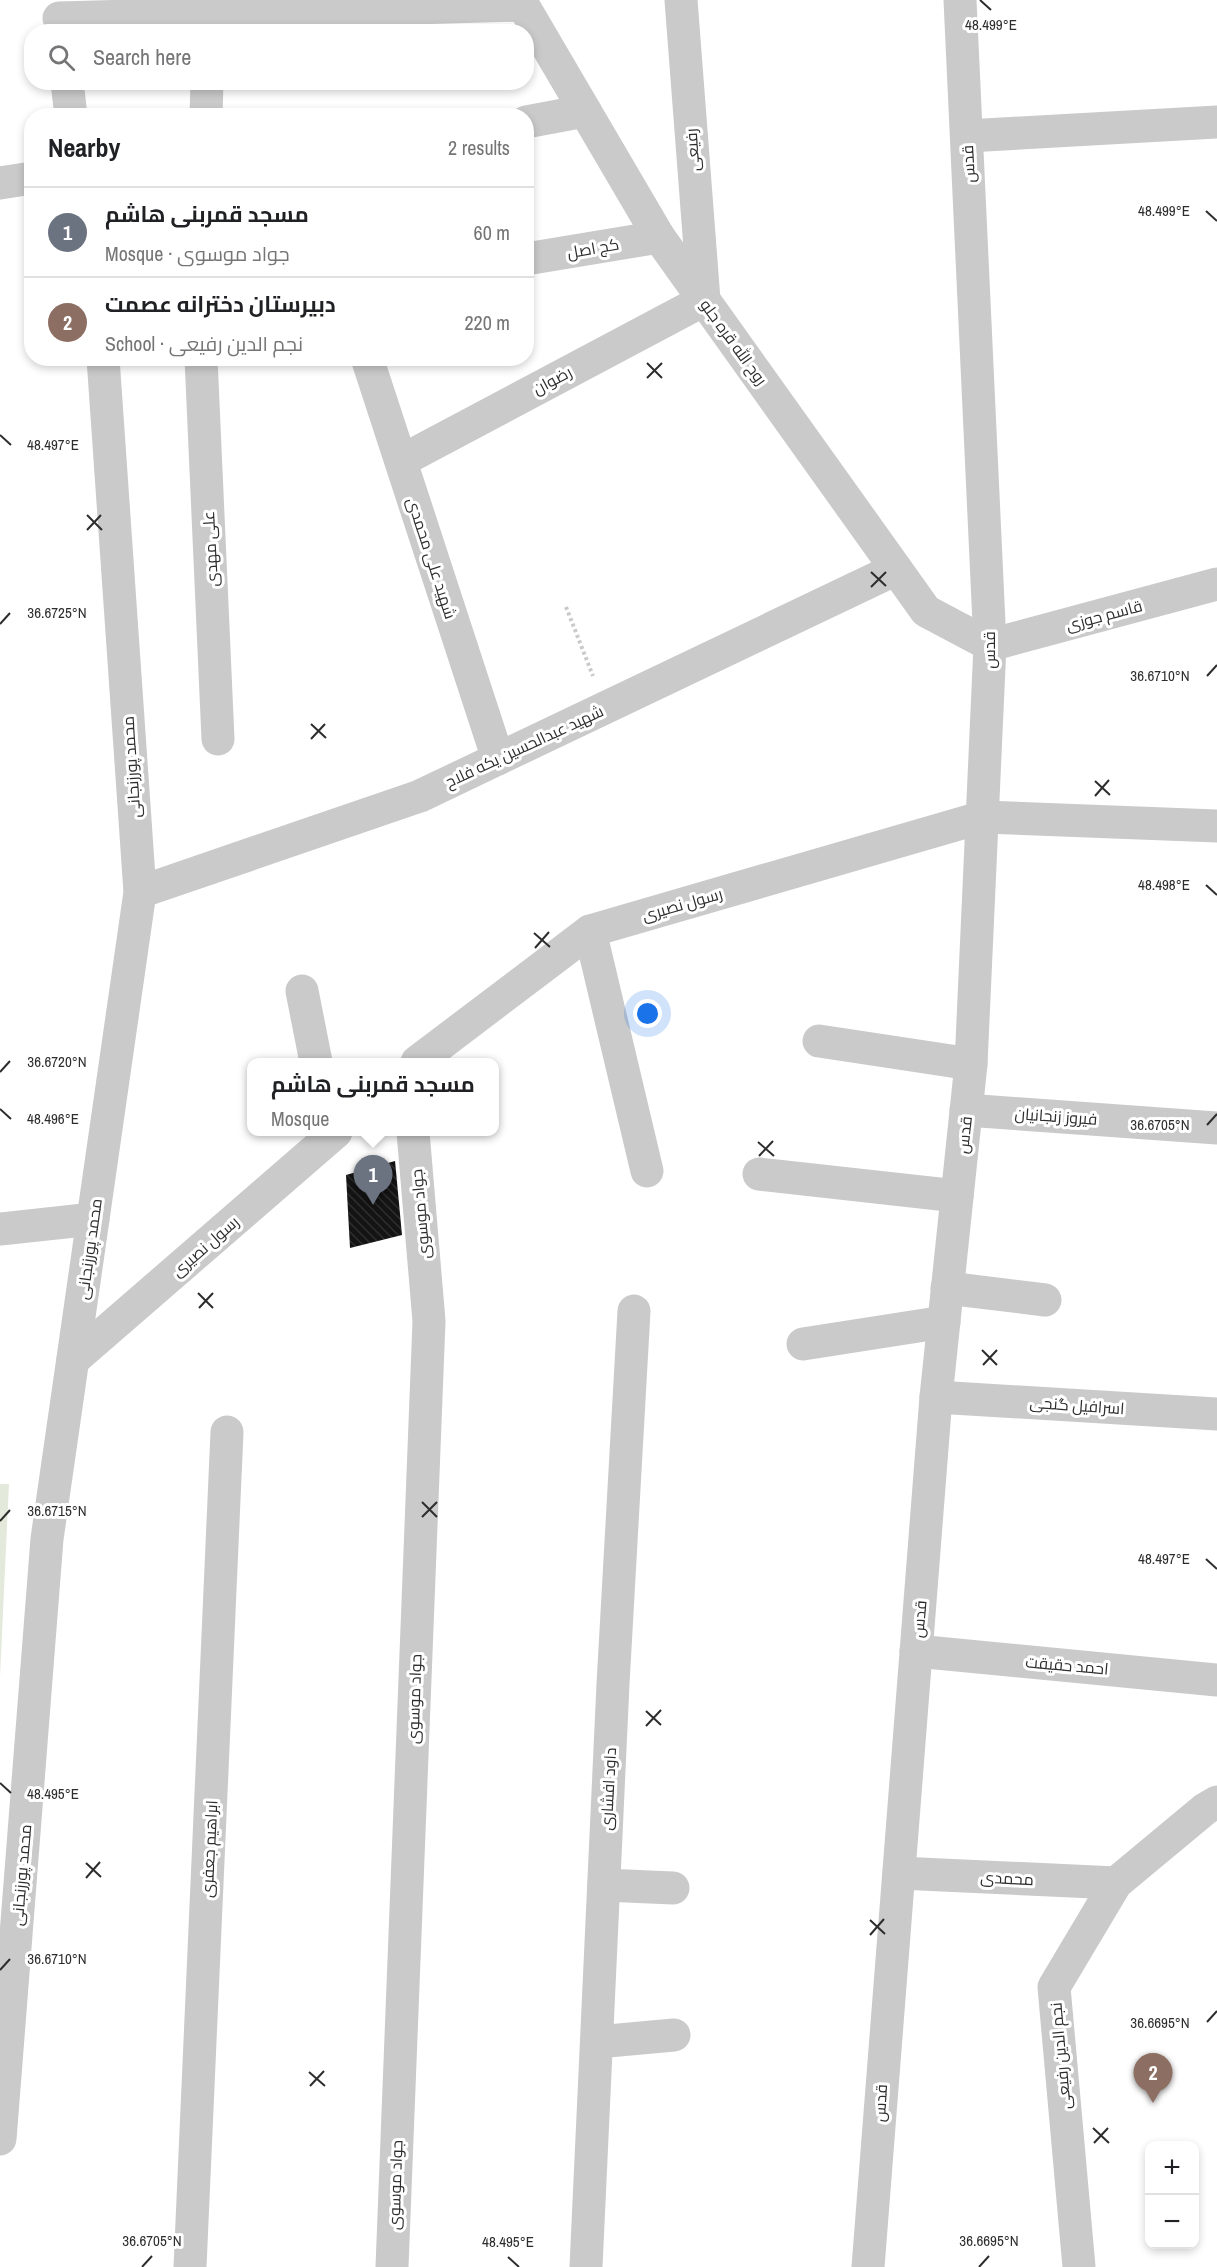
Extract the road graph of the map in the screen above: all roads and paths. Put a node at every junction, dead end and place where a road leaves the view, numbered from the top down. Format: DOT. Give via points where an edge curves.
graph roads {
  1 [pos="681,0"];
  2 [pos="960,0"];
  3 [pos="521,3"];
  4 [pos="211,15"];
  5 [pos="59,17"];
  6 [pos="533,24"];
  7 [pos="534,25"];
  8 [pos="68,90"];
  9 [pos="207,90"];
  10 [pos="70,108"];
  11 [pos="206,108"];
  12 [pos="585,111"];
  13 [pos="534,121"];
  14 [pos="1217,122"];
  15 [pos="967,136"];
  16 [pos="24,179"];
  17 [pos="0,183"];
  18 [pos="659,237"];
  19 [pos="534,258"];
  20 [pos="704,300"];
  21 [pos="104,366"];
  22 [pos="201,366"];
  23 [pos="370,366"];
  24 [pos="400,461"];
  25 [pos="896,569"];
  26 [pos="1217,584"];
  27 [pos="566,608"];
  28 [pos="990,645"];
  29 [pos="606,707"];
  30 [pos="218,739"];
  31 [pos="498,759"];
  32 [pos="982,817"];
  33 [pos="1217,826"];
  34 [pos="140,892"];
  35 [pos="590,931"];
  36 [pos="302,991"];
  37 [pos="819,1041"];
  38 [pos="315,1058"];
  39 [pos="422,1058"];
  40 [pos="971,1064"];
  41 [pos="966,1110"];
  42 [pos="1217,1128"];
  43 [pos="329,1136"];
  44 [pos="413,1136"];
  45 [pos="647,1170"];
  46 [pos="759,1174"];
  47 [pos="957,1196"];
  48 [pos="93,1219"];
  49 [pos="0,1229"];
  50 [pos="947,1288"];
  51 [pos="1045,1300"];
  52 [pos="634,1311"];
  53 [pos="944,1322"];
  54 [pos="803,1344"];
  55 [pos="73,1360"];
  56 [pos="936,1397"];
  57 [pos="1217,1414"];
  58 [pos="227,1432"];
  59 [pos="916,1651"];
  60 [pos="1217,1680"];
  61 [pos="1217,1802"];
  62 [pos="899,1873"];
  63 [pos="1116,1883"];
  64 [pos="604,1885"];
  65 [pos="673,1888"];
  66 [pos="674,2035"];
  67 [pos="597,2042"];
  68 [pos="0,2139"];
  69 [pos="190,2267"];
  70 [pos="392,2267"];
  71 [pos="586,2267"];
  72 [pos="868,2267"];
  73 [pos="1079,2267"];
  1 -- 20 [label="street, رفیعی"];
  2 -- 15 [label="street, قدس"];
  3 -- 4 [label="street"];
  3 -- 6 [label="street, روح الله قره جلو"];
  4 -- 5 [label="street"];
  7 -- 12 [label="street, روح الله قره جلو"];
  8 -- 10 [label="street"];
  9 -- 11 [label="street"];
  12 -- 13 [label="street"];
  12 -- 18 [label="street, روح الله قره جلو"];
  14 -- 15 [label="street"];
  15 -- 28 [label="street, قدس"];
  16 -- 17 [label="street"];
  18 -- 19 [label="street, کج اصل"];
  18 -- 20 [label="street, روح الله قره جلو"];
  20 -- 24 [label="street, رضوان"];
  20 -- 25 [label="street, روح الله قره جلو"];
  21 -- 34 [label="street, محمد پورزنجانی"];
  22 -- 30 [label="street, علی مهدی"];
  23 -- 24 [label="street, شهید علی محمدی"];
  24 -- 31 [label="street, شهید علی محمدی"];
  25 -- 28 [label="street, روح الله قره جلو" via="926,610"];
  25 -- 29 [label="street, شهید عبدالحسین یکه فلاح"];
  26 -- 28 [label="street, قاسم جوزی"];
  27 -- 29 [label="path"];
  28 -- 32 [label="street, قدس"];
  29 -- 31 [label="street, شهید عبدالحسین یکه فلاح"];
  31 -- 34 [label="street, شهید عبدالحسین یکه فلاح" via="420,796"];
  32 -- 33 [label="street, رسول نصیری"];
  32 -- 35 [label="street, رسول نصیری"];
  32 -- 40 [label="street, قدس"];
  34 -- 48 [label="street, محمد پورزنجانی"];
  35 -- 39 [label="street, رسول نصیری"];
  35 -- 45 [label="street"];
  36 -- 38 [label="street"];
  37 -- 40 [label="street"];
  40 -- 41 [label="street, قدس"];
  41 -- 42 [label="street, فیروز زنجانیان"];
  41 -- 47 [label="street, قدس"];
  43 -- 55 [label="street, رسول نصیری"];
  44 -- 70 [label="street, جواد موسوی" via="429,1321"];
  46 -- 47 [label="street"];
  47 -- 50 [label="street, قدس"];
  48 -- 49 [label="street"];
  48 -- 55 [label="street, محمد پورزنجانی"];
  50 -- 51 [label="street"];
  50 -- 53 [label="street, قدس"];
  52 -- 64 [label="street, داود افشاری"];
  53 -- 54 [label="street"];
  53 -- 56 [label="street, قدس"];
  55 -- 68 [label="street, محمد پورزنجانی" via="47,1539"];
  56 -- 57 [label="street, اسرافیل گنجی"];
  56 -- 59 [label="street, قدس"];
  58 -- 69 [label="street, ابراهیم جعفری"];
  59 -- 60 [label="street, احمد حقیقت"];
  59 -- 62 [label="street, قدس"];
  61 -- 63 [label="street, نجم الدین رفیعی"];
  62 -- 63 [label="street, محمدی"];
  62 -- 72 [label="street, قدس"];
  63 -- 73 [label="street, نجم الدین رفیعی" via="1054,1987"];
  64 -- 65 [label="street"];
  64 -- 67 [label="street, داود افشاری"];
  66 -- 67 [label="street"];
  67 -- 71 [label="street, داود افشاری"];
}
